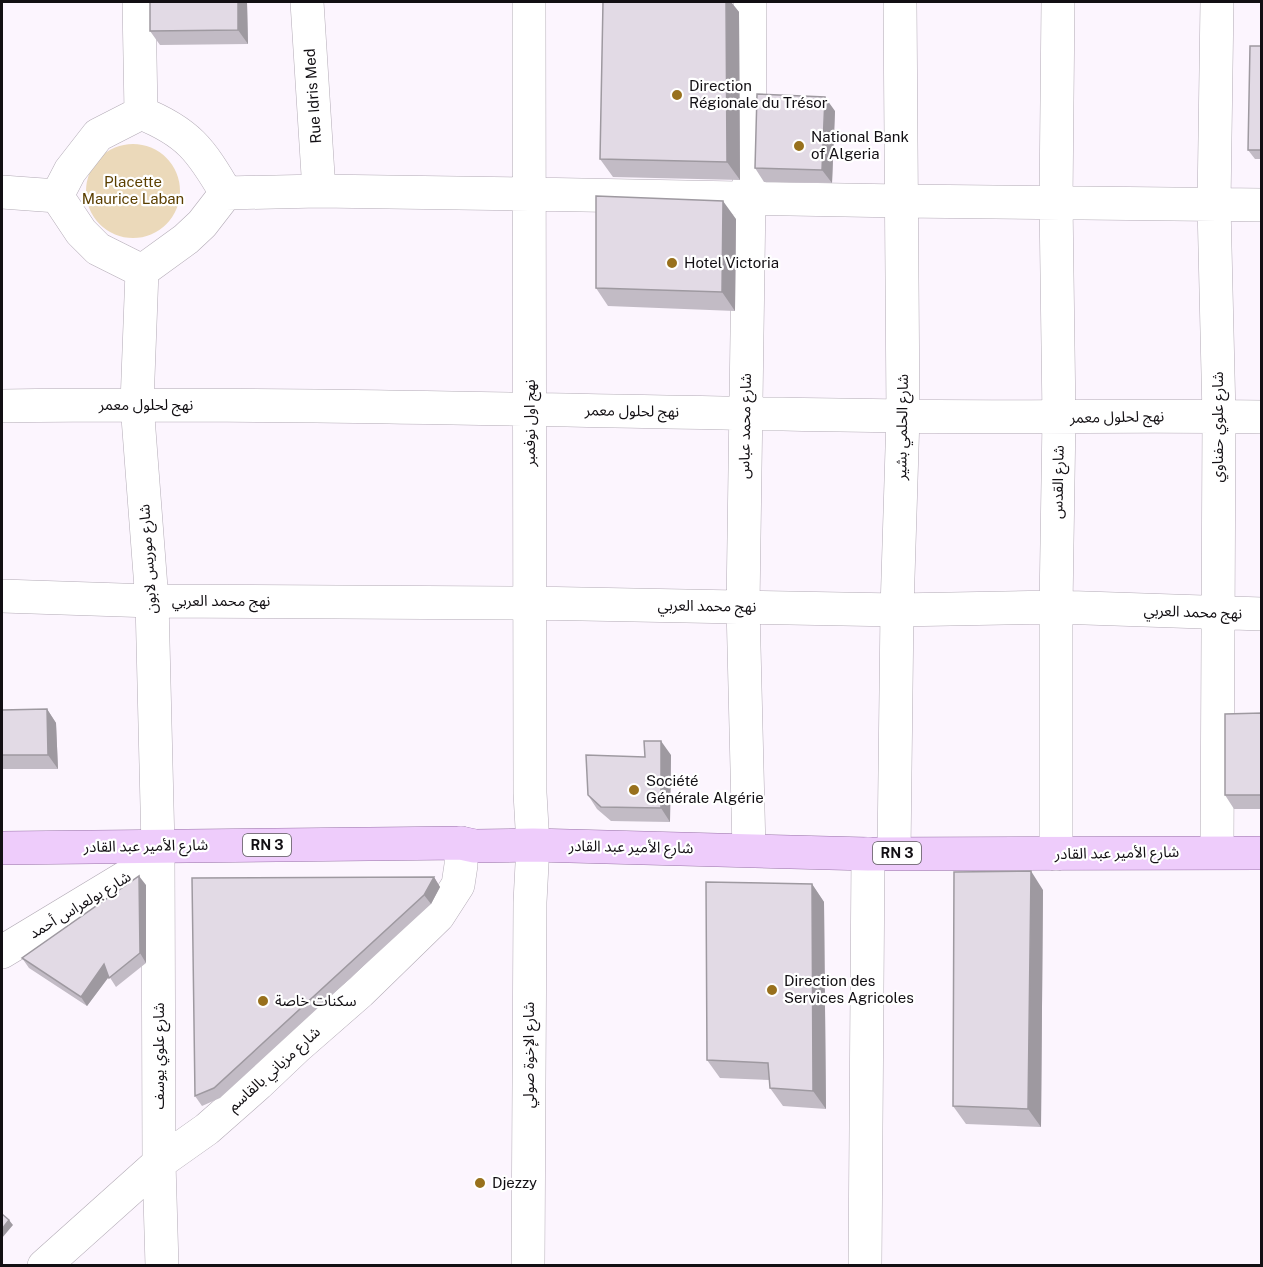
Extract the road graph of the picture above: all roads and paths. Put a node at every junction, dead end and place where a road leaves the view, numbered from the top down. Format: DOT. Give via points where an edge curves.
graph roads {
  1 [pos="139,2"];
  2 [pos="307,2"];
  3 [pos="529,2"];
  4 [pos="750,2"];
  5 [pos="900,2"];
  6 [pos="1058,2"];
  7 [pos="1217,2"];
  8 [pos="141,113"];
  9 [pos="319,191"];
  10 [pos="2,192"];
  11 [pos="225,193"];
  12 [pos="530,194"];
  13 [pos="57,196"];
  14 [pos="749,198"];
  15 [pos="900,201"];
  16 [pos="1056,201"];
  17 [pos="1214,205"];
  18 [pos="1262,205"];
  19 [pos="142,271"];
  20 [pos="137,404"];
  21 [pos="2,406"];
  22 [pos="530,408"];
  23 [pos="745,413"];
  24 [pos="903,416"];
  25 [pos="1219,416"];
  26 [pos="1262,417"];
  27 [pos="1059,418"];
  28 [pos="2,596"];
  29 [pos="152,601"];
  30 [pos="530,603"];
  31 [pos="743,606"];
  32 [pos="1056,608"];
  33 [pos="897,610"];
  34 [pos="1217,614"];
  35 [pos="1262,614"];
  36 [pos="461,843"];
  37 [pos="533,845"];
  38 [pos="2,848"];
  39 [pos="749,850"];
  40 [pos="158,852"];
  41 [pos="1216,852"];
  42 [pos="881,853"];
  43 [pos="1262,853"];
  44 [pos="1056,854"];
  45 [pos="2,952"];
  46 [pos="159,1163"];
  47 [pos="44,1266"];
  48 [pos="162,1266"];
  49 [pos="528,1266"];
  50 [pos="865,1266"];
  1 -- 8 [label="street"];
  2 -- 9 [label="street, Rue Idris Med"];
  3 -- 12 [label="street, نهج اول نوفمبر"];
  4 -- 14 [label="street, شارع محمد عباس"];
  5 -- 15 [label="street, شارع الحلمي بشير"];
  6 -- 16 [label="street, شارع القدس"];
  7 -- 17 [label="street, شارع علوي حفناوي"];
  8 -- 11 [label="street" via="187,138"];
  8 -- 13 [label="street" via="98,135 70,171"];
  9 -- 11 [label="street"];
  9 -- 12 [label="street"];
  10 -- 13 [label="street"];
  11 -- 19 [label="street" via="201,224"];
  12 -- 14 [label="street"];
  12 -- 22 [label="street, نهج اول نوفمبر"];
  13 -- 19 [label="street" via="81,232 98,249"];
  14 -- 15 [label="street"];
  14 -- 23 [label="street, شارع محمد عباس"];
  15 -- 16 [label="street"];
  15 -- 24 [label="street, شارع الحلمي بشير"];
  16 -- 17 [label="street"];
  16 -- 27 [label="street, شارع القدس"];
  17 -- 18 [label="street"];
  17 -- 25 [label="street, شارع علوي حفناوي"];
  19 -- 20 [label="street, شارع موريس لابون"];
  20 -- 21 [label="street, نهج لحلول معمر"];
  20 -- 22 [label="street, نهج لحلول معمر"];
  20 -- 29 [label="street, شارع موريس لابون"];
  22 -- 23 [label="street, نهج لحلول معمر"];
  22 -- 30 [label="street, نهج اول نوفمبر"];
  23 -- 24 [label="street, نهج لحلول معمر"];
  23 -- 31 [label="street, شارع محمد عباس"];
  24 -- 27 [label="street, نهج لحلول معمر"];
  24 -- 33 [label="street, شارع الحلمي بشير"];
  25 -- 26 [label="street, نهج لحلول معمر"];
  25 -- 27 [label="street, نهج لحلول معمر"];
  25 -- 34 [label="street, شارع علوي حفناوي"];
  27 -- 32 [label="street, شارع القدس"];
  28 -- 29 [label="street, نهج محمد العربي"];
  29 -- 30 [label="street, نهج محمد العربي"];
  29 -- 40 [label="street, شارع موريس لابون"];
  30 -- 31 [label="street, نهج محمد العربي"];
  30 -- 37 [label="street, نهج اول نوفمبر"];
  31 -- 33 [label="street, نهج محمد العربي"];
  31 -- 39 [label="street, شارع محمد عباس"];
  32 -- 33 [label="street, نهج محمد العربي"];
  32 -- 34 [label="street, نهج محمد العربي"];
  32 -- 44 [label="street, شارع القدس"];
  33 -- 42 [label="street, شارع الحلمي بشير"];
  34 -- 35 [label="street, نهج محمد العربي"];
  34 -- 41 [label="street, شارع علوي حفناوي"];
  36 -- 37 [label="main road, شارع الأمير عبد القادر / RN 3"];
  36 -- 40 [label="main road, شارع الأمير عبد القادر / RN 3"];
  36 -- 46 [label="street, شارع مزياني بالقاسم" via="458,885 438,916 258,1084 207,1129"];
  37 -- 39 [label="main road, شارع الأمير عبد القادر / RN 3"];
  37 -- 49 [label="street, شارع الإخوة صولي"];
  38 -- 40 [label="main road, شارع الأمير عبد القادر / RN 3"];
  39 -- 42 [label="main road, شارع الأمير عبد القادر / RN 3"];
  40 -- 45 [label="street, شارع بولعراس أحمد"];
  40 -- 46 [label="street, شارع علوي يوسف"];
  41 -- 43 [label="main road, شارع الأمير عبد القادر / RN 3"];
  41 -- 44 [label="main road, شارع الأمير عبد القادر / RN 3"];
  42 -- 44 [label="main road, شارع الأمير عبد القادر / RN 3"];
  42 -- 50 [label="street, شارع الحلمي بشير"];
  46 -- 47 [label="street, شارع مزياني بالقاسم"];
  46 -- 48 [label="street, شارع علوي يوسف"];
}
